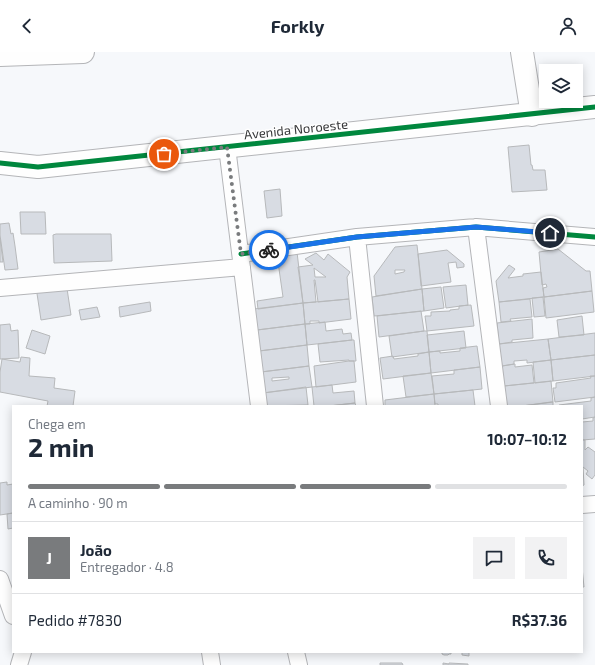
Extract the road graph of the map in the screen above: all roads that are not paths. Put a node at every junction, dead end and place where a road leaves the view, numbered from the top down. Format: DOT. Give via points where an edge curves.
graph roads {
  1 [pos="83,52"];
  2 [pos="522,52"];
  3 [pos="0,55"];
  4 [pos="595,107"];
  5 [pos="532,115"];
  6 [pos="227,147"];
  7 [pos="0,163"];
  8 [pos="476,227"];
  9 [pos="357,237"];
  10 [pos="595,237"];
  11 [pos="241,260"];
  12 [pos="0,288"];
  13 [pos="259,405"];
  14 [pos="375,405"];
  15 [pos="499,405"];
  16 [pos="595,504"];
  17 [pos="583,505"];
  18 [pos="12,576"];
  19 [pos="0,578"];
  20 [pos="12,613"];
  21 [pos="23,653"];
  22 [pos="210,653"];
  23 [pos="296,653"];
  24 [pos="20,665"];
  25 [pos="212,665"];
  26 [pos="299,665"];
  1 -- 3 [label="street"];
  2 -- 5 [label="street"];
  4 -- 5 [label="street, Avenida Noroeste"];
  5 -- 6 [label="street, Avenida Noroeste"];
  6 -- 7 [label="street, Avenida Noroeste" via="38,167"];
  6 -- 11 [label="street"];
  8 -- 9 [label="street"];
  8 -- 10 [label="street"];
  8 -- 15 [label="street"];
  9 -- 11 [label="street"];
  9 -- 14 [label="street"];
  11 -- 12 [label="street"];
  11 -- 13 [label="street"];
  16 -- 17 [label="street"];
  18 -- 19 [label="street"];
  19 -- 20 [label="street"];
  21 -- 24 [label="street"];
  22 -- 25 [label="street"];
  23 -- 26 [label="street"];
}
